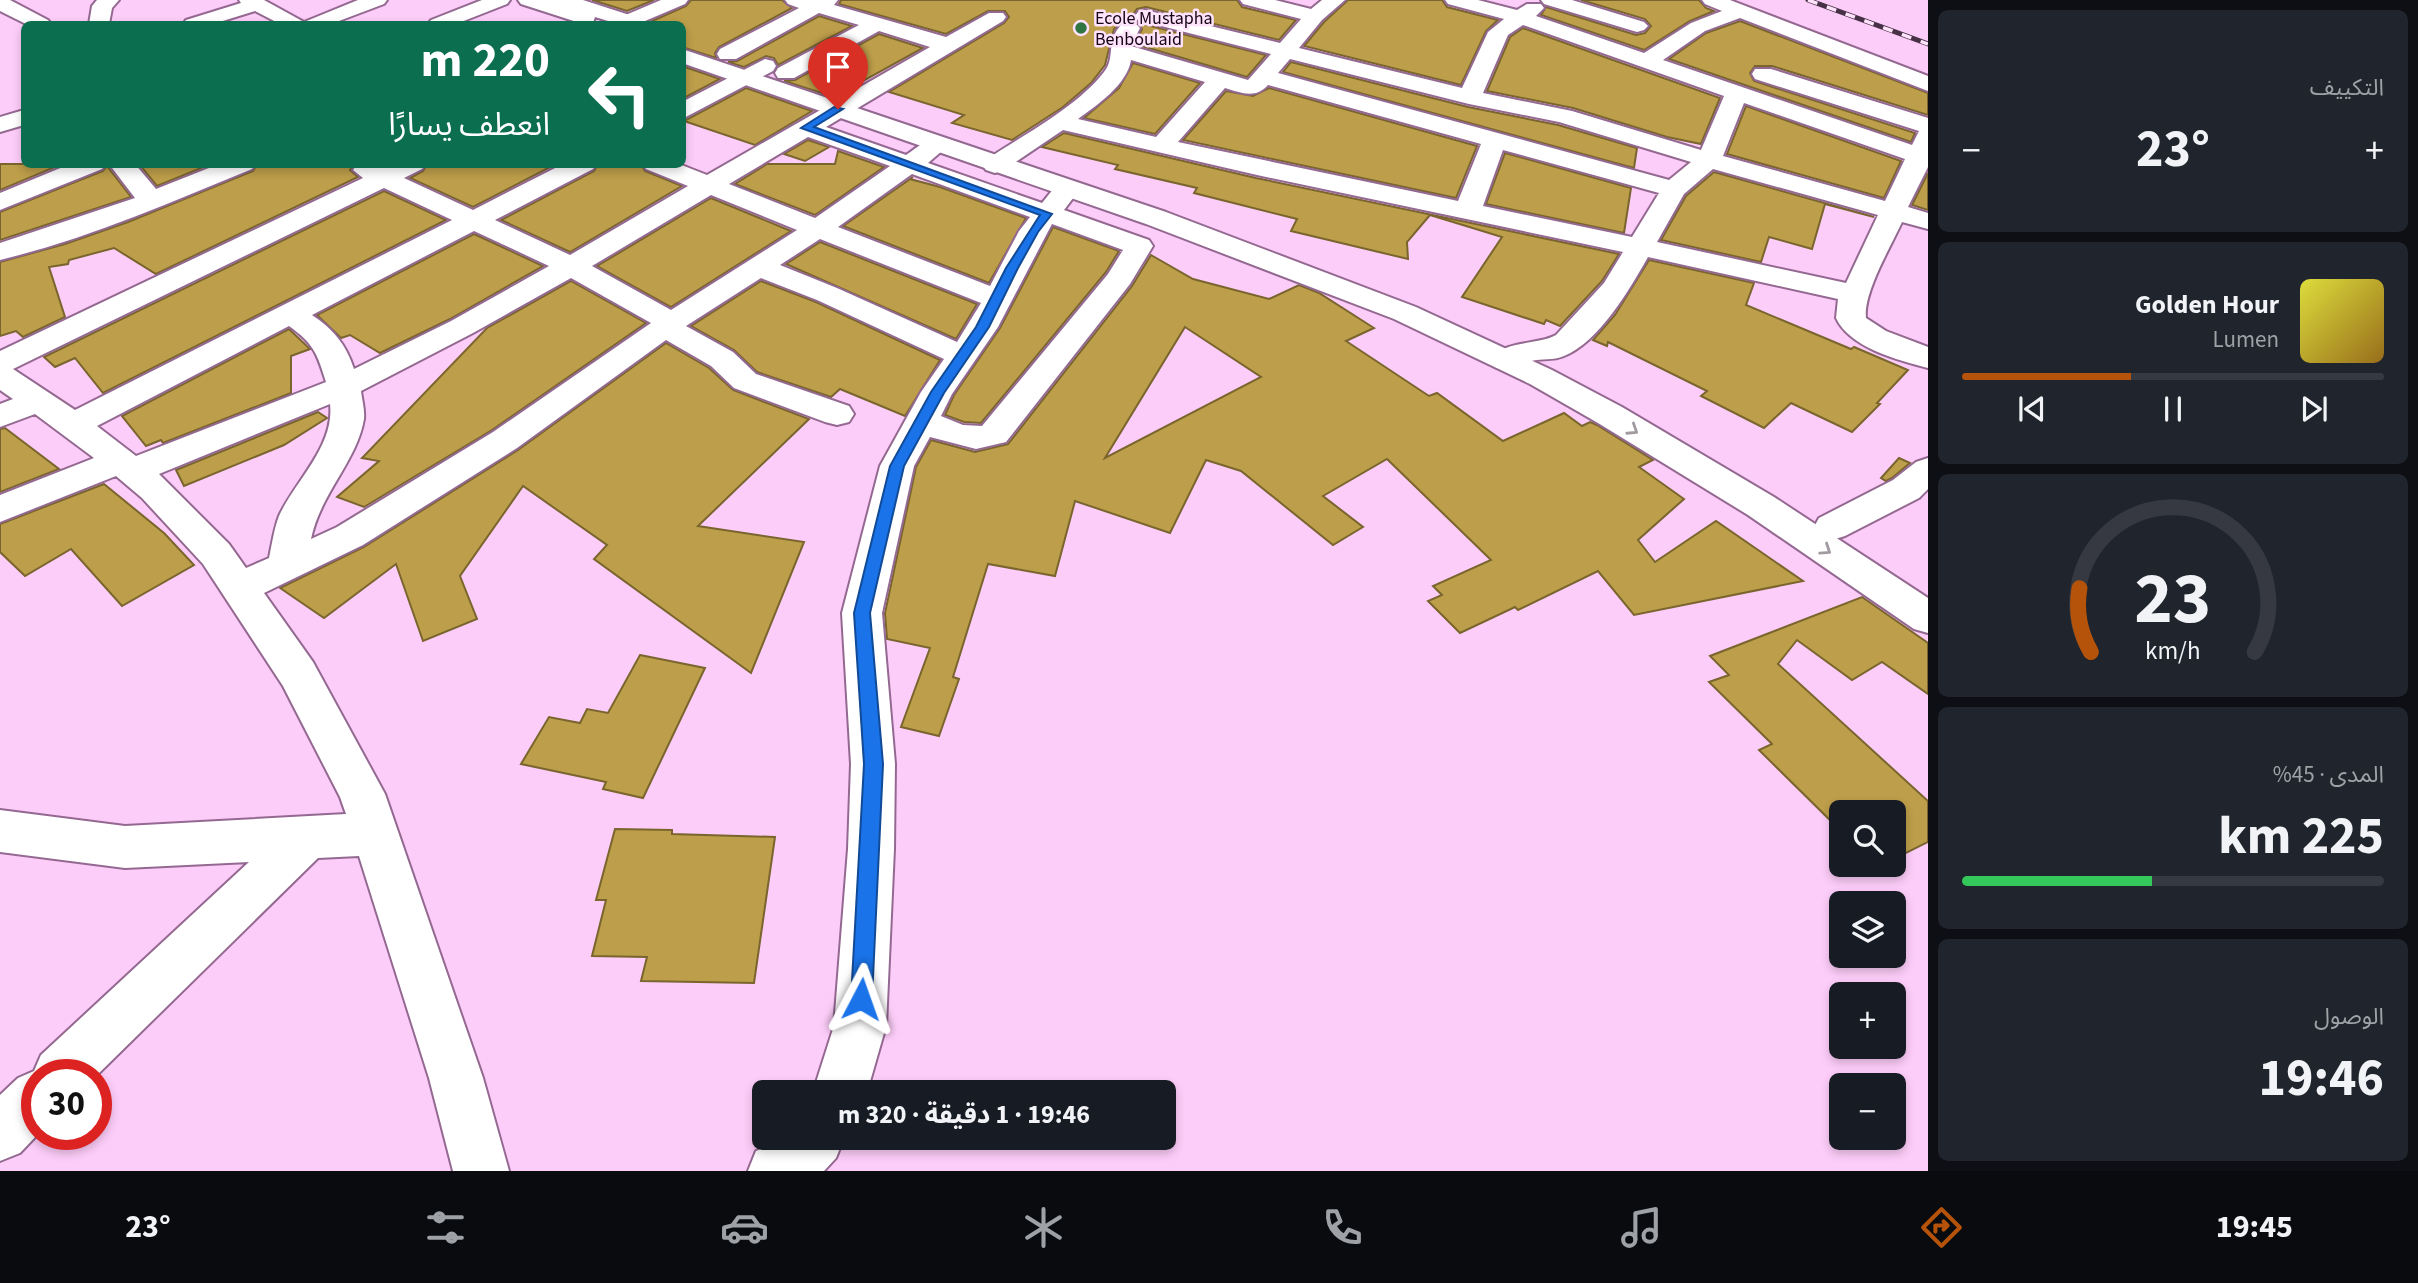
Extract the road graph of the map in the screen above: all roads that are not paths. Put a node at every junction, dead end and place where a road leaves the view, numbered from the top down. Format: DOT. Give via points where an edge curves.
graph roads {
  1 [pos="109,0"];
  2 [pos="377,0"];
  3 [pos="500,0"];
  4 [pos="528,0"];
  5 [pos="562,0"];
  6 [pos="678,0"];
  7 [pos="795,0"];
  8 [pos="1168,0"];
  9 [pos="1250,0"];
  10 [pos="1335,0"];
  11 [pos="1455,0"];
  12 [pos="1550,0"];
  13 [pos="1712,0"];
  14 [pos="253,2"];
  15 [pos="823,3"];
  16 [pos="6,4"];
  17 [pos="1738,12"];
  18 [pos="1145,16"];
  19 [pos="1315,16"];
  20 [pos="996,17"];
  21 [pos="1519,17"];
  22 [pos="1675,18"];
  23 [pos="36,21"];
  24 [pos="100,21"];
  25 [pos="201,21"];
  26 [pos="289,21"];
  27 [pos="321,21"];
  28 [pos="446,21"];
  29 [pos="587,21"];
  30 [pos="627,21"];
  31 [pos="637,21"];
  32 [pos="875,25"];
  33 [pos="1637,26"];
  34 [pos="1698,27"];
  35 [pos="686,40"];
  36 [pos="1671,44"];
  37 [pos="948,45"];
  38 [pos="1119,49"];
  39 [pos="1284,50"];
  40 [pos="1693,52"];
  41 [pos="728,54"];
  42 [pos="686,56"];
  43 [pos="1647,61"];
  44 [pos="766,72"];
  45 [pos="1265,77"];
  46 [pos="1220,80"];
  47 [pos="1738,80"];
  48 [pos="1928,84"];
  49 [pos="1469,97"];
  50 [pos="847,104"];
  51 [pos="686,110"];
  52 [pos="21,118"];
  53 [pos="1058,122"];
  54 [pos="0,125"];
  55 [pos="1928,126"];
  56 [pos="806,128"];
  57 [pos="1495,138"];
  58 [pos="938,144"];
  59 [pos="1162,145"];
  60 [pos="1924,150"];
  61 [pos="1004,159"];
  62 [pos="1709,160"];
  63 [pos="910,164"];
  64 [pos="83,168"];
  65 [pos="124,168"];
  66 [pos="233,168"];
  67 [pos="362,168"];
  68 [pos="404,168"];
  69 [pos="575,168"];
  70 [pos="664,168"];
  71 [pos="382,179"];
  72 [pos="707,186"];
  73 [pos="1067,189"];
  74 [pos="1674,189"];
  75 [pos="152,201"];
  76 [pos="0,202"];
  77 [pos="1468,209"];
  78 [pos="1894,212"];
  79 [pos="1047,214"];
  80 [pos="1156,218"];
  81 [pos="471,220"];
  82 [pos="1928,221"];
  83 [pos="815,230"];
  84 [pos="1139,246"];
  85 [pos="1639,246"];
  86 [pos="0,252"];
  87 [pos="571,266"];
  88 [pos="756,266"];
  89 [pos="1855,294"];
  90 [pos="997,299"];
  91 [pos="291,314"];
  92 [pos="669,325"];
  93 [pos="963,356"];
  94 [pos="1517,356"];
  95 [pos="1928,358"];
  96 [pos="0,363"];
  97 [pos="0,375"];
  98 [pos="344,387"];
  99 [pos="19,409"];
  100 [pos="836,414"];
  101 [pos="922,421"];
  102 [pos="73,424"];
  103 [pos="126,466"];
  104 [pos="1928,470"];
  105 [pos="0,509"];
  106 [pos="1832,527"];
  107 [pos="286,566"];
  108 [pos="1928,586"];
  109 [pos="240,588"];
  110 [pos="1928,618"];
  111 [pos="0,831"];
  112 [pos="375,834"];
  113 [pos="308,837"];
  114 [pos="76,1059"];
  115 [pos="844,1080"];
  116 [pos="21,1113"];
  117 [pos="0,1133"];
  118 [pos="805,1150"];
  119 [pos="481,1171"];
  120 [pos="776,1171"];
  1 -- 24 [label="street" via="102,6"];
  2 -- 27 [label="street"];
  3 -- 28 [label="street"];
  4 -- 29 [label="street"];
  5 -- 30 [label="street"];
  6 -- 31 [label="street"];
  7 -- 15 [label="street"];
  8 -- 18 [label="street"];
  9 -- 19 [label="street"];
  10 -- 19 [label="street"];
  11 -- 21 [label="street"];
  12 -- 21 [label="street"];
  12 -- 33 [label="street"];
  13 -- 17 [label="street"];
  14 -- 25 [label="street"];
  14 -- 26 [label="street"];
  15 -- 32 [label="street"];
  15 -- 41 [label="street"];
  16 -- 23 [label="street"];
  17 -- 34 [label="street"];
  17 -- 48 [label="street"];
  18 -- 38 [label="street" via="1124,32"];
  18 -- 39 [label="street"];
  19 -- 39 [label="street"];
  20 -- 37 [label="street"];
  21 -- 43 [label="street"];
  21 -- 49 [label="street" via="1499,32"];
  22 -- 34 [label="street"];
  32 -- 37 [label="street"];
  32 -- 44 [label="street"];
  34 -- 36 [label="street"];
  35 -- 41 [label="street"];
  36 -- 40 [label="street"];
  36 -- 43 [label="street"];
  37 -- 50 [label="street"];
  38 -- 46 [label="street"];
  38 -- 53 [label="street" via="1121,64 1113,76"];
  39 -- 45 [label="street"];
  39 -- 49 [label="street"];
  41 -- 44 [label="street"];
  42 -- 44 [label="street"];
  43 -- 47 [label="street"];
  44 -- 50 [label="street"];
  44 -- 50 [label="street"];
  44 -- 51 [label="street"];
  45 -- 46 [label="street" via="1249,88"];
  45 -- 57 [label="street"];
  46 -- 59 [label="street"];
  47 -- 55 [label="street"];
  47 -- 60 [label="street"];
  47 -- 62 [label="street"];
  49 -- 62 [label="street" via="1564,116"];
  50 -- 56 [label="street"];
  50 -- 58 [label="street"];
  50 -- 61 [label="street"];
  52 -- 54 [label="street"];
  53 -- 59 [label="street"];
  53 -- 61 [label="street"];
  56 -- 63 [label="street"];
  56 -- 72 [label="street"];
  57 -- 74 [label="street"];
  57 -- 77 [label="street"];
  58 -- 61 [label="street"];
  58 -- 63 [label="street"];
  59 -- 77 [label="street"];
  60 -- 78 [label="street"];
  61 -- 73 [label="street"];
  61 -- 94 [label="street" via="1292,250 1428,303"];
  62 -- 74 [label="street"];
  62 -- 78 [label="street"];
  63 -- 79 [label="street"];
  63 -- 83 [label="street"];
  64 -- 76 [label="street"];
  65 -- 75 [label="street"];
  66 -- 75 [label="street"];
  67 -- 71 [label="street"];
  68 -- 71 [label="street"];
  69 -- 81 [label="street"];
  70 -- 72 [label="street"];
  71 -- 81 [label="street"];
  71 -- 96 [label="street"];
  72 -- 83 [label="street"];
  72 -- 87 [label="street"];
  73 -- 79 [label="street"];
  73 -- 80 [label="street"];
  74 -- 85 [label="street"];
  75 -- 86 [label="street"];
  77 -- 85 [label="street"];
  78 -- 82 [label="street"];
  78 -- 89 [label="street"];
  79 -- 84 [label="street"];
  79 -- 90 [label="street"];
  80 -- 84 [label="street"];
  80 -- 94 [label="street"];
  81 -- 87 [label="street"];
  81 -- 91 [label="street"];
  83 -- 88 [label="street"];
  83 -- 90 [label="street"];
  84 -- 101 [label="street" via="1120,278 994,434 974,440"];
  85 -- 89 [label="street"];
  85 -- 94 [label="street" via="1616,287 1567,342 1552,350"];
  87 -- 92 [label="street"];
  87 -- 98 [label="street"];
  88 -- 92 [label="street"];
  88 -- 93 [label="street"];
  89 -- 95 [label="street" via="1850,312 1853,322 1865,332"];
  90 -- 93 [label="street"];
  91 -- 98 [label="street" via="318,333 332,350"];
  91 -- 102 [label="street"];
  92 -- 100 [label="street" via="722,359 745,381"];
  92 -- 107 [label="street" via="505,440 350,536"];
  93 -- 101 [label="street"];
  94 -- 106 [label="street" via="1658,418"];
  94 -- 110 [label="street, one-way" via="1761,506"];
  97 -- 99 [label="street"];
  98 -- 103 [label="street"];
  98 -- 107 [label="street" via="348,416 341,440 297,517"];
  99 -- 102 [label="street"];
  101 -- 115 [label="street" via="897,466 862,613 873,764 871,849 860,1026"];
  102 -- 103 [label="street"];
  103 -- 105 [label="street"];
  103 -- 109 [label="street" via="155,489 216,554"];
  104 -- 106 [label="street" via="1906,489"];
  106 -- 108 [label="street"];
  107 -- 109 [label="street"];
  109 -- 112 [label="street" via="298,674 362,794"];
  111 -- 113 [label="street" via="125,847"];
  112 -- 113 [label="street"];
  112 -- 119 [label="street" via="456,1078"];
  113 -- 114 [label="street"];
  116 -- 117 [label="street"];
  118 -- 120 [label="street" via="793,1164"];
}
